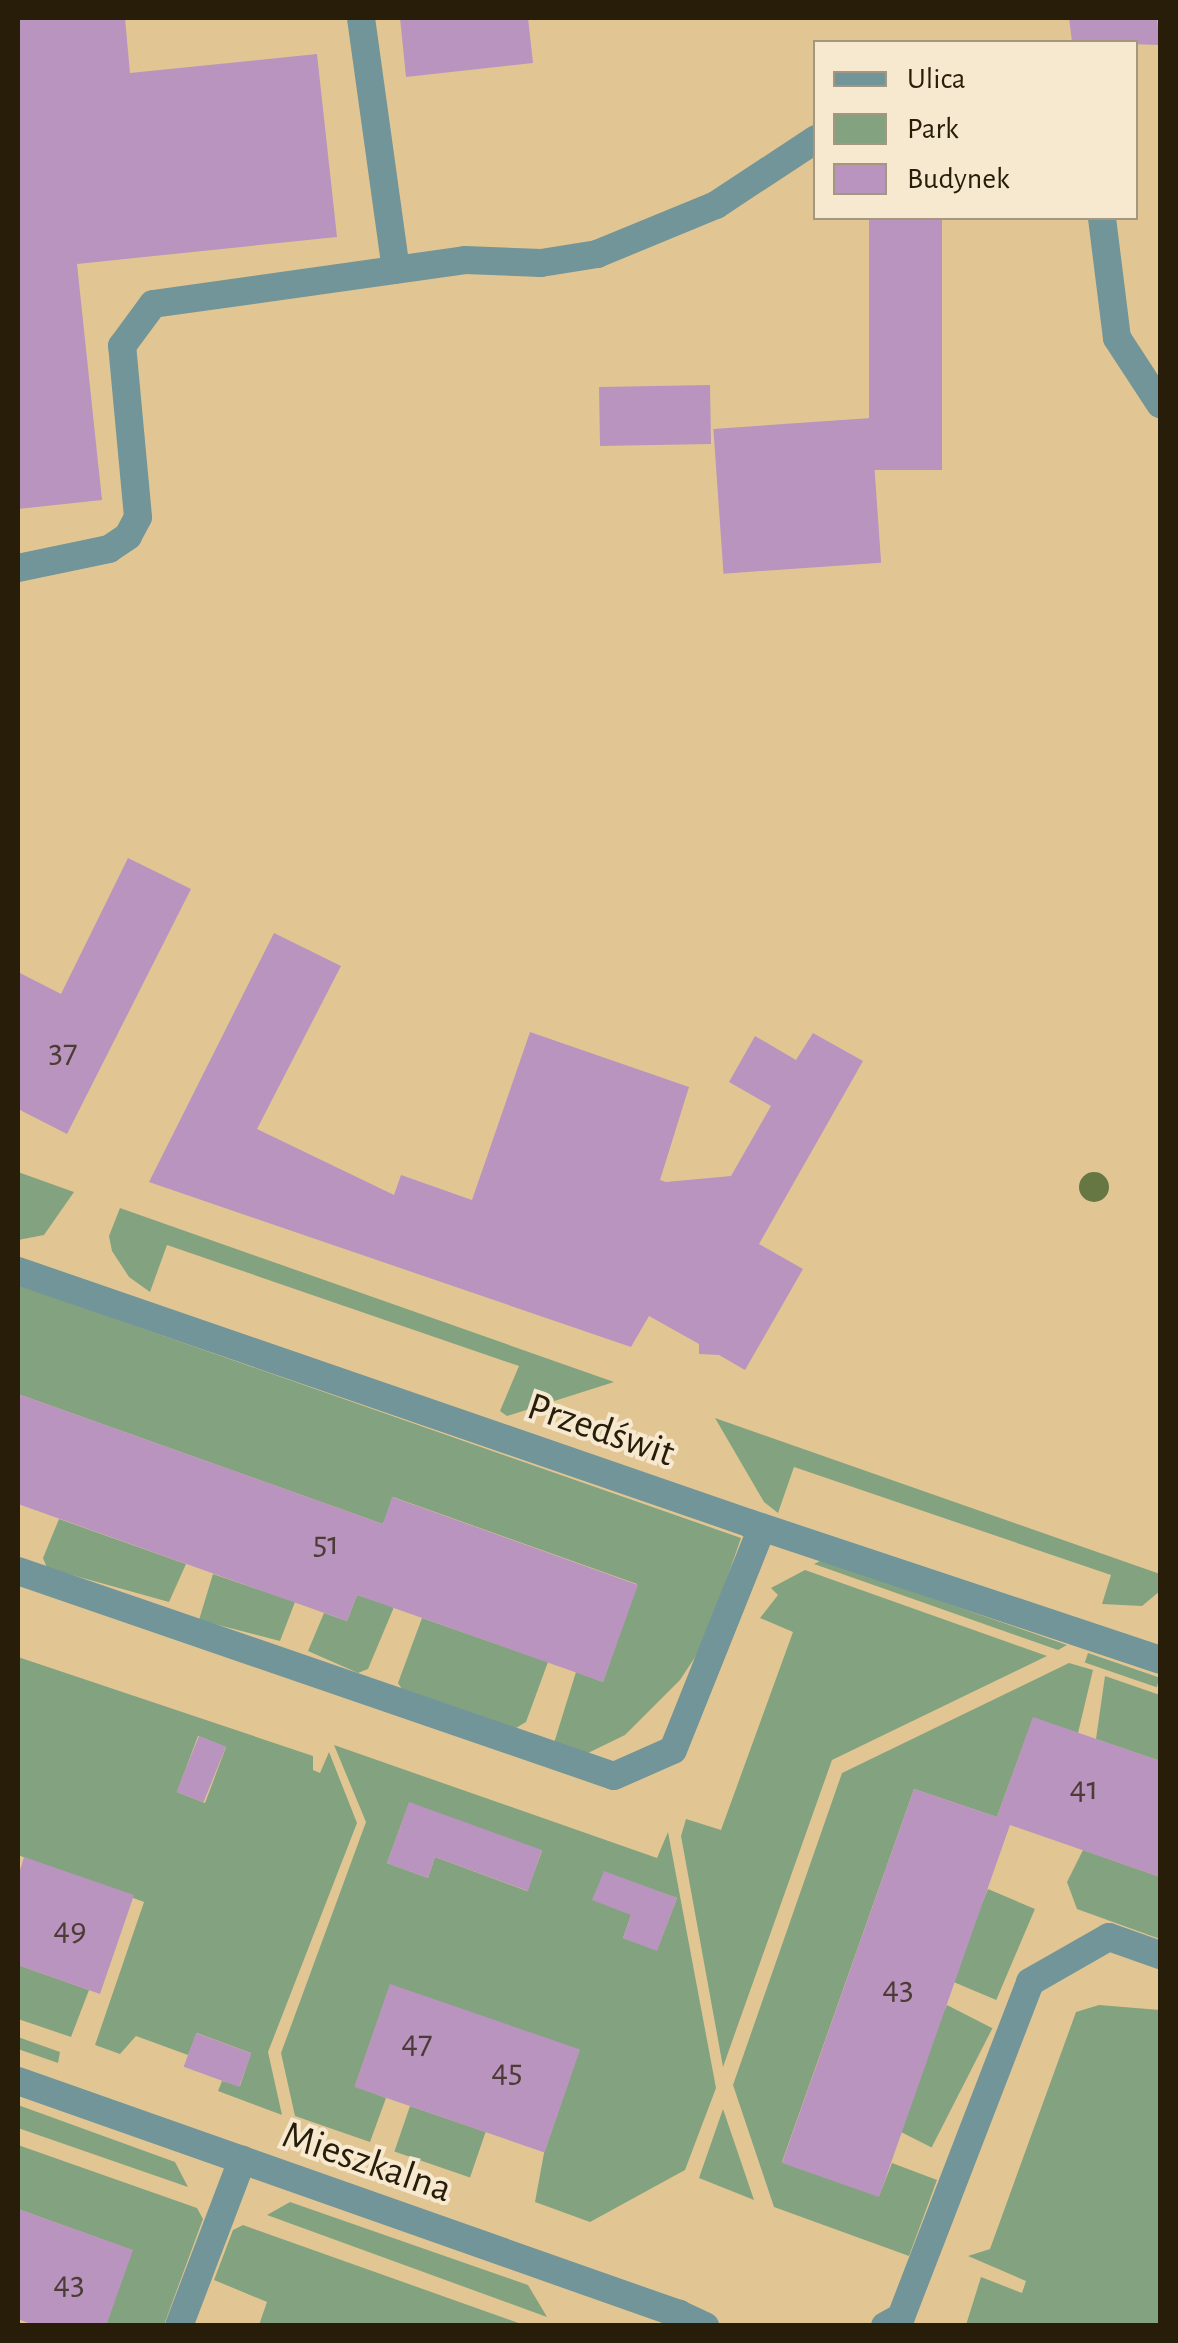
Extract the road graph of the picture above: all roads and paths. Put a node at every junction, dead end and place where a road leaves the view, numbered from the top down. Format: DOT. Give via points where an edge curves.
graph roads {
  1 [pos="361,18"];
  2 [pos="813,141"];
  3 [pos="1102,220"];
  4 [pos="396,270"];
  5 [pos="1160,404"];
  6 [pos="18,568"];
  7 [pos="18,1271"];
  8 [pos="755,1525"];
  9 [pos="18,1571"];
  10 [pos="1160,1660"];
  11 [pos="1160,1954"];
  12 [pos="18,2081"];
  13 [pos="242,2160"];
  14 [pos="677,2320"];
  15 [pos="179,2326"];
  16 [pos="705,2326"];
  17 [pos="884,2326"];
  1 -- 4 [label="street"];
  2 -- 4 [label="street" via="716,205 597,254"];
  3 -- 5 [label="street" via="1117,338"];
  4 -- 6 [label="street" via="153,304 122,346 138,517 128,536 109,549"];
  7 -- 8 [label="street, Przedświt"];
  8 -- 9 [label="street" via="673,1750 614,1776"];
  8 -- 10 [label="street, Przedświt"];
  11 -- 17 [label="street" via="1109,1937 1030,1982 901,2317"];
  12 -- 13 [label="street, Mieszkalna"];
  13 -- 14 [label="street, Mieszkalna"];
  13 -- 15 [label="street"];
  14 -- 16 [label="street, Mieszkalna"];
}
